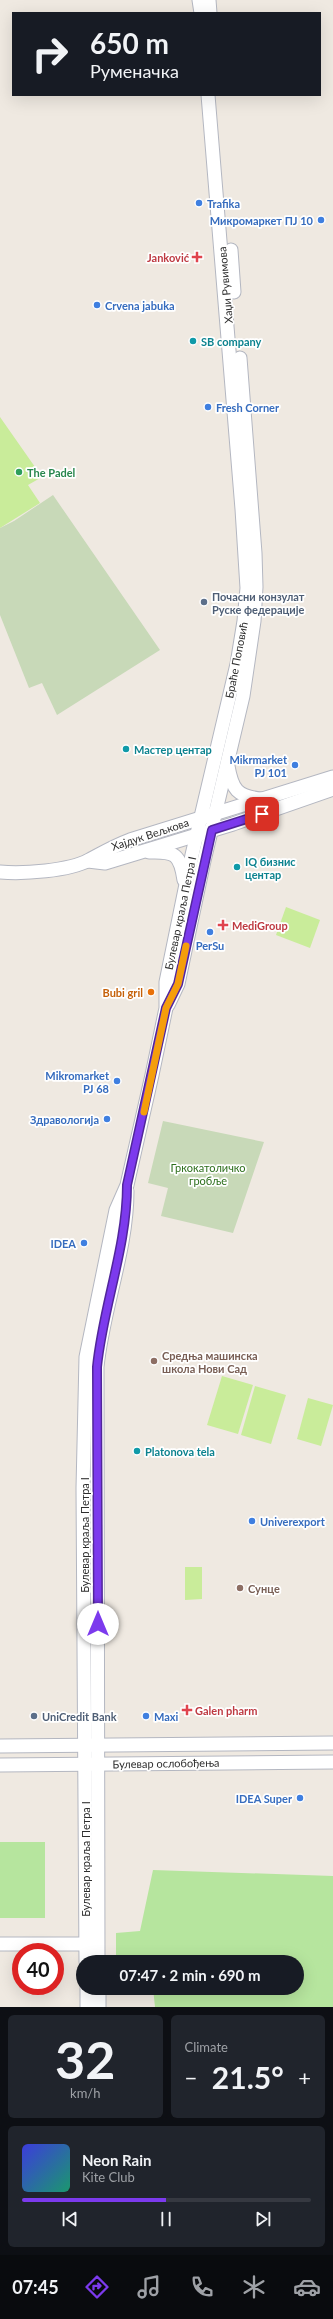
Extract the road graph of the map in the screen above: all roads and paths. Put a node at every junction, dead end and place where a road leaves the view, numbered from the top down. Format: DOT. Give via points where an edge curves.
graph roads {
  1 [pos="199,0"];
  2 [pos="209,0"];
  3 [pos="200,12"];
  4 [pos="210,12"];
  5 [pos="208,96"];
  6 [pos="217,96"];
  7 [pos="244,474"];
  8 [pos="228,763"];
  9 [pos="333,777"];
  10 [pos="333,790"];
  11 [pos="262,799"];
  12 [pos="215,814"];
  13 [pos="202,818"];
  14 [pos="212,830"];
  15 [pos="198,834"];
  16 [pos="137,852"];
  17 [pos="88,861"];
  18 [pos="0,872"];
  19 [pos="185,888"];
  20 [pos="166,1008"];
  21 [pos="333,1743"];
  22 [pos="91,1745"];
  23 [pos="0,1746"];
  24 [pos="333,1762"];
  25 [pos="91,1764"];
  26 [pos="0,1765"];
  27 [pos="0,1944"];
  28 [pos="92,1944"];
  29 [pos="88,1955"];
  30 [pos="96,1955"];
  31 [pos="87,1995"];
  32 [pos="99,1995"];
  33 [pos="87,2007"];
  34 [pos="99,2007"];
  1 -- 3 [label="street"];
  2 -- 4 [label="street"];
  5 -- 7 [label="street, Хаџи Рувимова"];
  6 -- 7 [label="street, Хаџи Рувимова"];
  7 -- 8 [label="street, Браће Поповић" via="256,580 254,621 243,696"];
  7 -- 13 [label="street, Браће Поповић" via="244,621"];
  8 -- 11 [label="street" via="236,791 246,797"];
  8 -- 12 [label="street, Браће Поповић"];
  9 -- 11 [label="street, Хајдук Вељкова"];
  10 -- 14 [label="street, Хајдук Вељкова"];
  11 -- 12 [label="street, Хајдук Вељкова"];
  12 -- 13 [label="street, Хајдук Вељкова"];
  12 -- 14 [label="street, Булевар краља Петра I"];
  13 -- 15 [label="street, Булевар краља Петра I"];
  13 -- 17 [label="street, Хајдук Вељкова" via="109,848"];
  14 -- 15 [label="street, Хајдук Вељкова"];
  14 -- 20 [label="street, Булевар краља Петра I" via="178,984"];
  15 -- 16 [label="street, Хајдук Вељкова"];
  15 -- 19 [label="street, Булевар краља Петра I"];
  16 -- 17 [label="street, Хајдук Вељкова" via="105,863"];
  16 -- 19 [label="street" via="168,852 177,856 182,865"];
  17 -- 18 [label="street, Хајдук Вељкова" via="34,872"];
  19 -- 20 [label="street, Булевар краља Петра I" via="166,982"];
  20 -- 22 [label="street, Булевар краља Петра I" via="127,1185 116,1210 85,1369 83,1481"];
  21 -- 22 [label="street, Булевар ослобођења"];
  22 -- 23 [label="street, Булевар ослобођења"];
  22 -- 25 [label="street, Булевар краља Петра I"];
  24 -- 25 [label="street, Булевар ослобођења"];
  25 -- 26 [label="street, Булевар ослобођења"];
  25 -- 28 [label="street, Булевар краља Петра I"];
  27 -- 28 [label="street"];
  28 -- 29 [label="street, Булевар краља Петра I"];
  28 -- 30 [label="street, Булевар краља Петра I"];
  31 -- 33 [label="street"];
  32 -- 34 [label="street"];
}
